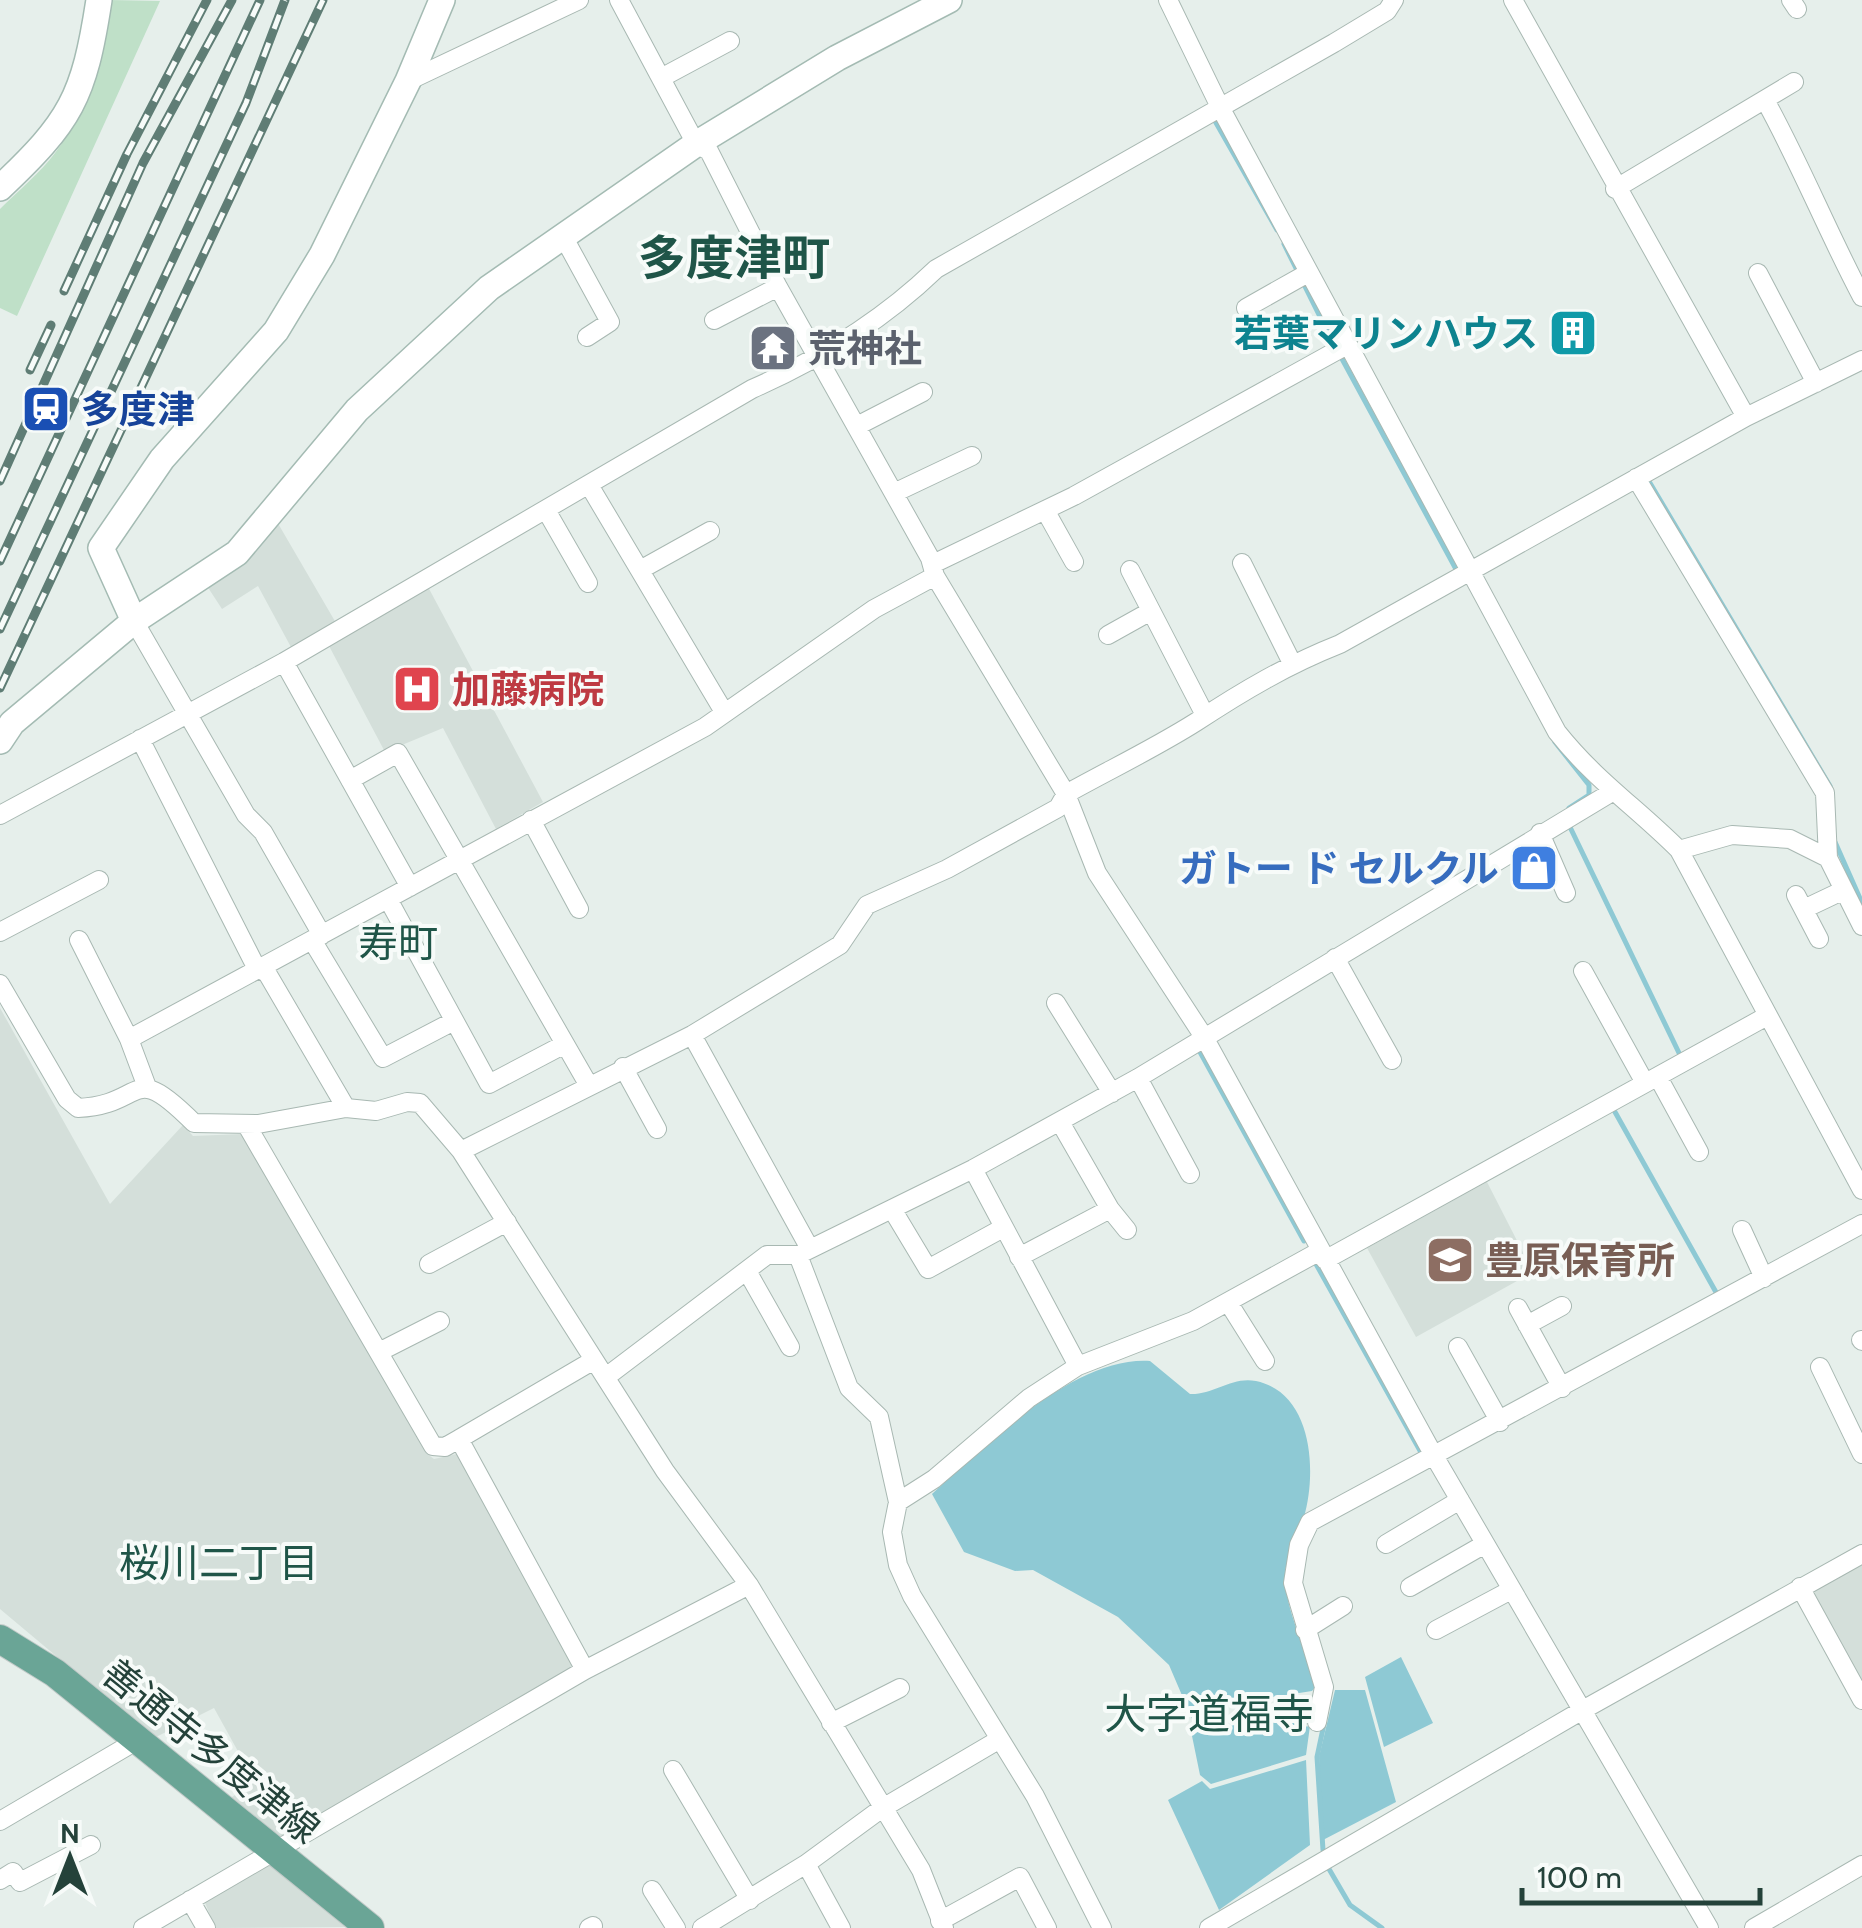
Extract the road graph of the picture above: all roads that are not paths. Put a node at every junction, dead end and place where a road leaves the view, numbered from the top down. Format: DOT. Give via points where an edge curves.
graph roads {
  1 [pos="99,0"];
  2 [pos="442,0"];
  3 [pos="579,0"];
  4 [pos="618,0"];
  5 [pos="949,0"];
  6 [pos="1168,0"];
  7 [pos="1394,0"];
  8 [pos="1513,0"];
  9 [pos="730,40"];
  10 [pos="660,78"];
  11 [pos="408,81"];
  12 [pos="1794,82"];
  13 [pos="1765,100"];
  14 [pos="1220,107"];
  15 [pos="696,144"];
  16 [pos="0,188"];
  17 [pos="1615,189"];
  18 [pos="563,236"];
  19 [pos="1758,273"];
  20 [pos="1303,275"];
  21 [pos="1859,284"];
  22 [pos="778,286"];
  23 [pos="1246,308"];
  24 [pos="714,320"];
  25 [pos="587,336"];
  26 [pos="1347,345"];
  27 [pos="817,354"];
  28 [pos="1862,360"];
  29 [pos="1816,382"];
  30 [pos="923,392"];
  31 [pos="1746,417"];
  32 [pos="857,426"];
  33 [pos="972,456"];
  34 [pos="1636,478"];
  35 [pos="590,485"];
  36 [pos="894,493"];
  37 [pos="546,510"];
  38 [pos="1046,510"];
  39 [pos="710,531"];
  40 [pos="1074,562"];
  41 [pos="1242,563"];
  42 [pos="640,570"];
  43 [pos="934,570"];
  44 [pos="1130,570"];
  45 [pos="1468,571"];
  46 [pos="588,583"];
  47 [pos="1152,611"];
  48 [pos="134,622"];
  49 [pos="1108,636"];
  50 [pos="284,662"];
  51 [pos="1292,663"];
  52 [pos="724,712"];
  53 [pos="190,713"];
  54 [pos="1204,714"];
  55 [pos="140,739"];
  56 [pos="0,740"];
  57 [pos="350,780"];
  58 [pos="1612,792"];
  59 [pos="1066,794"];
  60 [pos="0,815"];
  61 [pos="531,820"];
  62 [pos="1540,834"];
  63 [pos="1679,850"];
  64 [pos="1828,858"];
  65 [pos="459,860"];
  66 [pos="99,880"];
  67 [pos="410,887"];
  68 [pos="1844,890"];
  69 [pos="1566,893"];
  70 [pos="388,899"];
  71 [pos="578,909"];
  72 [pos="1862,926"];
  73 [pos="0,932"];
  74 [pos="317,937"];
  75 [pos="1819,939"];
  76 [pos="79,940"];
  77 [pos="1335,958"];
  78 [pos="256,967"];
  79 [pos="1583,972"];
  80 [pos="0,984"];
  81 [pos="1056,1003"];
  82 [pos="1767,1016"];
  83 [pos="454,1021"];
  84 [pos="692,1035"];
  85 [pos="1204,1037"];
  86 [pos="129,1039"];
  87 [pos="566,1044"];
  88 [pos="1392,1060"];
  89 [pos="622,1067"];
  90 [pos="1138,1078"];
  91 [pos="1646,1078"];
  92 [pos="588,1084"];
  93 [pos="146,1087"];
  94 [pos="1112,1093"];
  95 [pos="346,1108"];
  96 [pos="1060,1122"];
  97 [pos="246,1124"];
  98 [pos="657,1129"];
  99 [pos="462,1151"];
  100 [pos="1699,1152"];
  101 [pos="973,1169"];
  102 [pos="1190,1174"];
  103 [pos="1862,1190"];
  104 [pos="892,1208"];
  105 [pos="1110,1209"];
  106 [pos="506,1222"];
  107 [pos="1862,1224"];
  108 [pos="1003,1228"];
  109 [pos="1127,1230"];
  110 [pos="1742,1230"];
  111 [pos="804,1252"];
  112 [pos="1323,1255"];
  113 [pos="1019,1257"];
  114 [pos="429,1264"];
  115 [pos="746,1271"];
  116 [pos="1761,1273"];
  117 [pos="1228,1302"];
  118 [pos="1562,1306"];
  119 [pos="440,1321"];
  120 [pos="790,1347"];
  121 [pos="1458,1347"];
  122 [pos="379,1352"];
  123 [pos="594,1360"];
  124 [pos="1265,1361"];
  125 [pos="1078,1366"];
  126 [pos="1820,1367"];
  127 [pos="606,1377"];
  128 [pos="1559,1384"];
  129 [pos="1500,1422"];
  130 [pos="459,1439"];
  131 [pos="1434,1454"];
  132 [pos="1862,1454"];
  133 [pos="1460,1500"];
  134 [pos="898,1502"];
  135 [pos="1386,1544"];
  136 [pos="1485,1544"];
  137 [pos="1862,1554"];
  138 [pos="749,1585"];
  139 [pos="1800,1587"];
  140 [pos="1410,1588"];
  141 [pos="1512,1590"];
  142 [pos="1343,1606"];
  143 [pos="1306,1630"];
  144 [pos="1436,1630"];
  145 [pos="4,1639"];
  146 [pos="585,1670"];
  147 [pos="900,1688"];
  148 [pos="1862,1700"];
  149 [pos="1581,1710"];
  150 [pos="1317,1722"];
  151 [pos="831,1723"];
  152 [pos="1000,1739"];
  153 [pos="136,1741"];
  154 [pos="673,1770"];
  155 [pos="882,1809"];
  156 [pos="0,1821"];
  157 [pos="91,1844"];
  158 [pos="274,1851"];
  159 [pos="806,1864"];
  160 [pos="1862,1865"];
  161 [pos="0,1880"];
  162 [pos="652,1890"];
  163 [pos="190,1900"];
  164 [pos="750,1900"];
  165 [pos="1776,1922"];
  166 [pos="942,1925"];
  167 [pos="143,1928"];
  168 [pos="206,1928"];
  169 [pos="370,1928"];
  170 [pos="676,1928"];
  171 [pos="702,1928"];
  172 [pos="841,1928"];
  173 [pos="1047,1928"];
  174 [pos="1102,1928"];
  175 [pos="1209,1928"];
  176 [pos="1709,1928"];
  177 [pos="1754,1928"];
  1 -- 16 [label="street" via="88,62 64,121"];
  2 -- 11 [label="street"];
  3 -- 11 [label="street"];
  4 -- 10 [label="street"];
  5 -- 15 [label="street"];
  6 -- 14 [label="street"];
  7 -- 14 [label="street" via="1387,11"];
  8 -- 17 [label="street"];
  9 -- 10 [label="street"];
  10 -- 15 [label="street"];
  11 -- 48 [label="street" via="322,255 276,331 162,459 100,548"];
  12 -- 13 [label="street"];
  13 -- 17 [label="street"];
  13 -- 21 [label="street"];
  14 -- 20 [label="street"];
  14 -- 27 [label="street" via="936,269 906,298"];
  15 -- 18 [label="street"];
  15 -- 22 [label="street" via="708,151"];
  17 -- 31 [label="street"];
  18 -- 25 [label="street" via="610,322"];
  18 -- 48 [label="street" via="433,336 357,410 237,553"];
  19 -- 29 [label="street"];
  20 -- 23 [label="street"];
  20 -- 26 [label="street"];
  22 -- 24 [label="street"];
  22 -- 27 [label="street"];
  26 -- 38 [label="street"];
  26 -- 45 [label="street"];
  27 -- 32 [label="street"];
  27 -- 35 [label="street"];
  28 -- 29 [label="street"];
  29 -- 31 [label="street"];
  30 -- 32 [label="street"];
  31 -- 34 [label="street"];
  32 -- 36 [label="street"];
  33 -- 36 [label="street"];
  34 -- 45 [label="street"];
  34 -- 64 [label="street" via="1825,793"];
  35 -- 37 [label="street"];
  35 -- 42 [label="street"];
  36 -- 43 [label="street"];
  37 -- 46 [label="street"];
  37 -- 50 [label="street"];
  38 -- 40 [label="street"];
  38 -- 43 [label="street"];
  39 -- 42 [label="street"];
  41 -- 51 [label="street"];
  42 -- 52 [label="street"];
  43 -- 52 [label="street"];
  43 -- 59 [label="street"];
  44 -- 47 [label="street"];
  45 -- 51 [label="street" via="1340,644"];
  45 -- 58 [label="street" via="1557,732"];
  47 -- 49 [label="street"];
  47 -- 54 [label="street"];
  48 -- 53 [label="street"];
  48 -- 56 [label="street"];
  50 -- 53 [label="street"];
  50 -- 57 [label="street"];
  51 -- 54 [label="street"];
  52 -- 61 [label="street"];
  53 -- 55 [label="street"];
  53 -- 74 [label="street"];
  54 -- 59 [label="street"];
  55 -- 60 [label="street"];
  55 -- 78 [label="street"];
  57 -- 65 [label="street" via="398,753"];
  57 -- 67 [label="street"];
  58 -- 62 [label="street"];
  58 -- 63 [label="street"];
  59 -- 84 [label="street" via="1058,808 866,906 840,945"];
  59 -- 85 [label="street" via="1097,873"];
  61 -- 65 [label="street"];
  61 -- 71 [label="street"];
  62 -- 69 [label="street"];
  62 -- 77 [label="street"];
  63 -- 64 [label="street" via="1732,835 1790,839"];
  63 -- 82 [label="street"];
  64 -- 68 [label="street"];
  65 -- 67 [label="street"];
  65 -- 87 [label="street"];
  66 -- 73 [label="street"];
  67 -- 70 [label="street"];
  68 -- 72 [label="street"];
  68 -- 75 [label="street" via="1800,902"];
  70 -- 74 [label="street"];
  70 -- 83 [label="street"];
  74 -- 78 [label="street"];
  74 -- 83 [label="street" via="383,1058"];
  76 -- 86 [label="street"];
  77 -- 85 [label="street"];
  77 -- 88 [label="street"];
  78 -- 86 [label="street"];
  78 -- 95 [label="street" via="267,973"];
  79 -- 91 [label="street"];
  80 -- 93 [label="street" via="78,1108"];
  81 -- 94 [label="street"];
  82 -- 91 [label="street"];
  82 -- 103 [label="street"];
  83 -- 87 [label="street" via="490,1084"];
  84 -- 89 [label="street"];
  84 -- 111 [label="street"];
  85 -- 90 [label="street"];
  85 -- 112 [label="street"];
  86 -- 93 [label="street"];
  87 -- 92 [label="street"];
  89 -- 92 [label="street"];
  89 -- 98 [label="street"];
  90 -- 94 [label="street"];
  90 -- 102 [label="street"];
  91 -- 100 [label="street"];
  91 -- 112 [label="street"];
  92 -- 99 [label="street"];
  93 -- 97 [label="street" via="162,1091 194,1123"];
  94 -- 96 [label="street"];
  95 -- 97 [label="street"];
  95 -- 99 [label="street" via="376,1112 420,1103"];
  96 -- 101 [label="street"];
  96 -- 105 [label="street"];
  97 -- 122 [label="street"];
  99 -- 106 [label="street"];
  101 -- 104 [label="street"];
  101 -- 108 [label="street"];
  104 -- 108 [label="street" via="928,1269"];
  104 -- 111 [label="street"];
  105 -- 109 [label="street"];
  105 -- 113 [label="street"];
  106 -- 114 [label="street"];
  106 -- 123 [label="street"];
  107 -- 116 [label="street"];
  108 -- 113 [label="street"];
  110 -- 116 [label="street"];
  111 -- 115 [label="street" via="768,1255"];
  111 -- 134 [label="street" via="849,1388 879,1418"];
  112 -- 117 [label="street"];
  112 -- 131 [label="street"];
  113 -- 125 [label="street"];
  115 -- 120 [label="street"];
  115 -- 127 [label="street"];
  116 -- 128 [label="street"];
  117 -- 124 [label="street"];
  117 -- 125 [label="street"];
  118 -- 128 [label="street" via="1523,1317"];
  119 -- 122 [label="street"];
  121 -- 129 [label="street"];
  122 -- 130 [label="street" via="433,1446"];
  123 -- 127 [label="street"];
  123 -- 130 [label="street"];
  125 -- 134 [label="street"];
  126 -- 132 [label="street"];
  127 -- 138 [label="street"];
  128 -- 129 [label="street"];
  129 -- 131 [label="street"];
  130 -- 146 [label="street"];
  131 -- 133 [label="street"];
  131 -- 143 [label="street" via="1310,1522 1293,1567"];
  133 -- 135 [label="street"];
  133 -- 136 [label="street"];
  134 -- 152 [label="street" via="892,1532 898,1565"];
  136 -- 140 [label="street"];
  136 -- 141 [label="street"];
  137 -- 139 [label="street"];
  138 -- 146 [label="street"];
  138 -- 151 [label="street"];
  139 -- 148 [label="street"];
  139 -- 149 [label="street"];
  141 -- 144 [label="street"];
  141 -- 149 [label="street"];
  142 -- 143 [label="street"];
  143 -- 150 [label="street" via="1324,1687"];
  145 -- 153 [label="main road, 善通寺多度津線"];
  146 -- 158 [label="street"];
  147 -- 151 [label="street"];
  149 -- 175 [label="street"];
  149 -- 176 [label="street"];
  151 -- 155 [label="street"];
  152 -- 155 [label="street"];
  152 -- 174 [label="street"];
  153 -- 156 [label="street"];
  153 -- 158 [label="main road, 善通寺多度津線"];
  154 -- 164 [label="street"];
  155 -- 159 [label="street"];
  155 -- 166 [label="street" via="922,1870"];
  157 -- 161 [label="street" via="20,1882 13,1872"];
  158 -- 163 [label="street"];
  158 -- 169 [label="main road, 善通寺多度津線"];
  159 -- 164 [label="street"];
  159 -- 172 [label="street"];
  160 -- 165 [label="street"];
  162 -- 170 [label="street"];
  163 -- 167 [label="street"];
  163 -- 168 [label="street"];
  164 -- 171 [label="street"];
  165 -- 177 [label="street"];
  166 -- 173 [label="street" via="1020,1877"];
}
